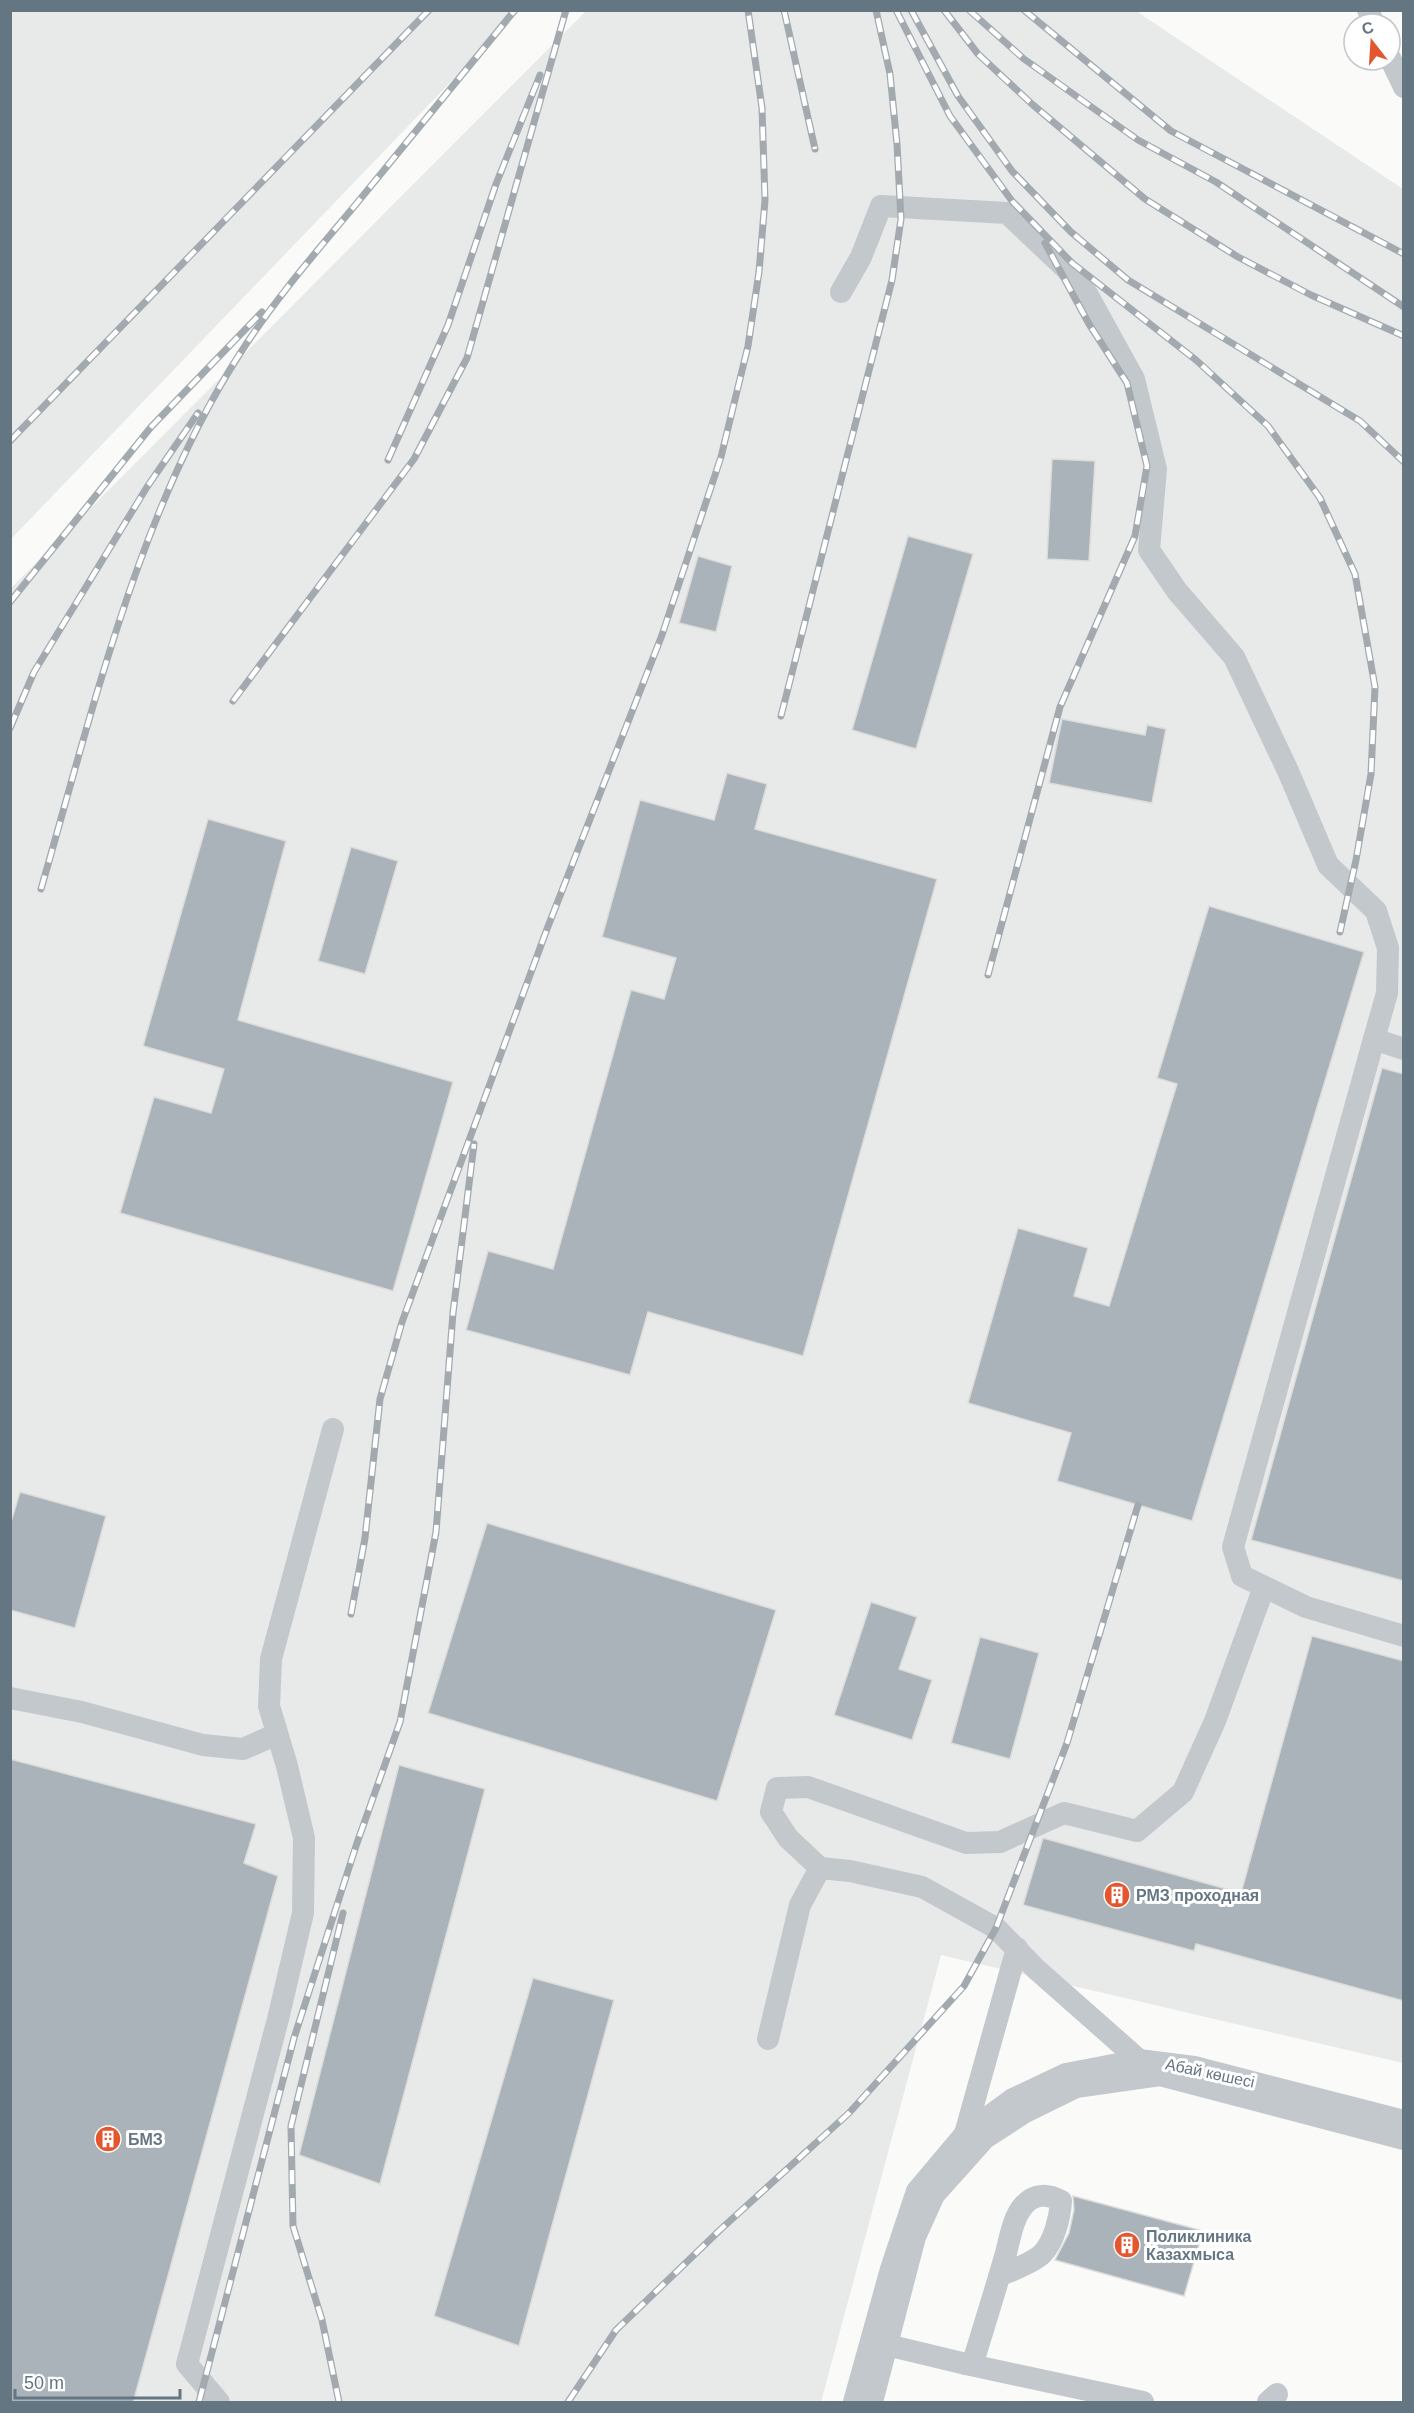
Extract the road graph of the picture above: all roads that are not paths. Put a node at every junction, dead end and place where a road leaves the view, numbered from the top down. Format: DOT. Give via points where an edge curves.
graph roads {
  1 [pos="1397,72"];
  2 [pos="1404,87"];
  3 [pos="841,292"];
  4 [pos="1374,1039"];
  5 [pos="1404,1050"];
  6 [pos="333,1429"];
  7 [pos="1263,1587"];
  8 [pos="1404,1635"];
  9 [pos="10,1698"];
  10 [pos="278,1734"];
  11 [pos="820,1868"];
  12 [pos="1017,1948"];
  13 [pos="768,2039"];
  14 [pos="1139,2060"];
  15 [pos="1404,2121"];
  16 [pos="965,2134"];
  17 [pos="1404,2139"];
  18 [pos="999,2276"];
  19 [pos="887,2345"];
  20 [pos="966,2364"];
  21 [pos="219,2403"];
  22 [pos="854,2403"];
  23 [pos="872,2403"];
  24 [pos="1143,2403"];
  1 -- 2 [label="street"];
  3 -- 4 [label="street" via="861,257 881,206 1007,213 1081,283 1134,379 1156,469 1149,550 1177,591 1234,657 1328,865 1376,912 1388,948 1388,982"];
  4 -- 5 [label="street"];
  4 -- 7 [label="street" via="1233,1547 1242,1576"];
  6 -- 10 [label="street" via="271,1659 269,1706"];
  7 -- 8 [label="street" via="1306,1607"];
  7 -- 11 [label="street" via="1215,1721 1183,1792 1137,1831 1064,1813 1000,1842 966,1843 808,1787 777,1788 771,1812 788,1838"];
  9 -- 10 [label="street" via="82,1712 203,1745 243,1749"];
  10 -- 21 [label="street" via="304,1838 303,1913 187,2364"];
  11 -- 12 [label="street" via="922,1887 996,1928"];
  11 -- 13 [label="street" via="800,1905"];
  12 -- 14 [label="street"];
  12 -- 16 [label="street"];
  14 -- 15 [label="street, Абай көшесі" via="1194,2067"];
  14 -- 16 [label="street, Абай көшесі" via="1066,2074 1012,2099"];
  16 -- 22 [label="street, Абай көшесі" via="917,2191"];
  17 -- 19 [label="street, Абай көшесі" via="1160,2075 1076,2086 985,2138 934,2195 915,2237"];
  18 -- 20 [label="street" via="974,2359"];
  19 -- 20 [label="street"];
  19 -- 23 [label="street, Абай көшесі"];
  20 -- 24 [label="street"];
}
